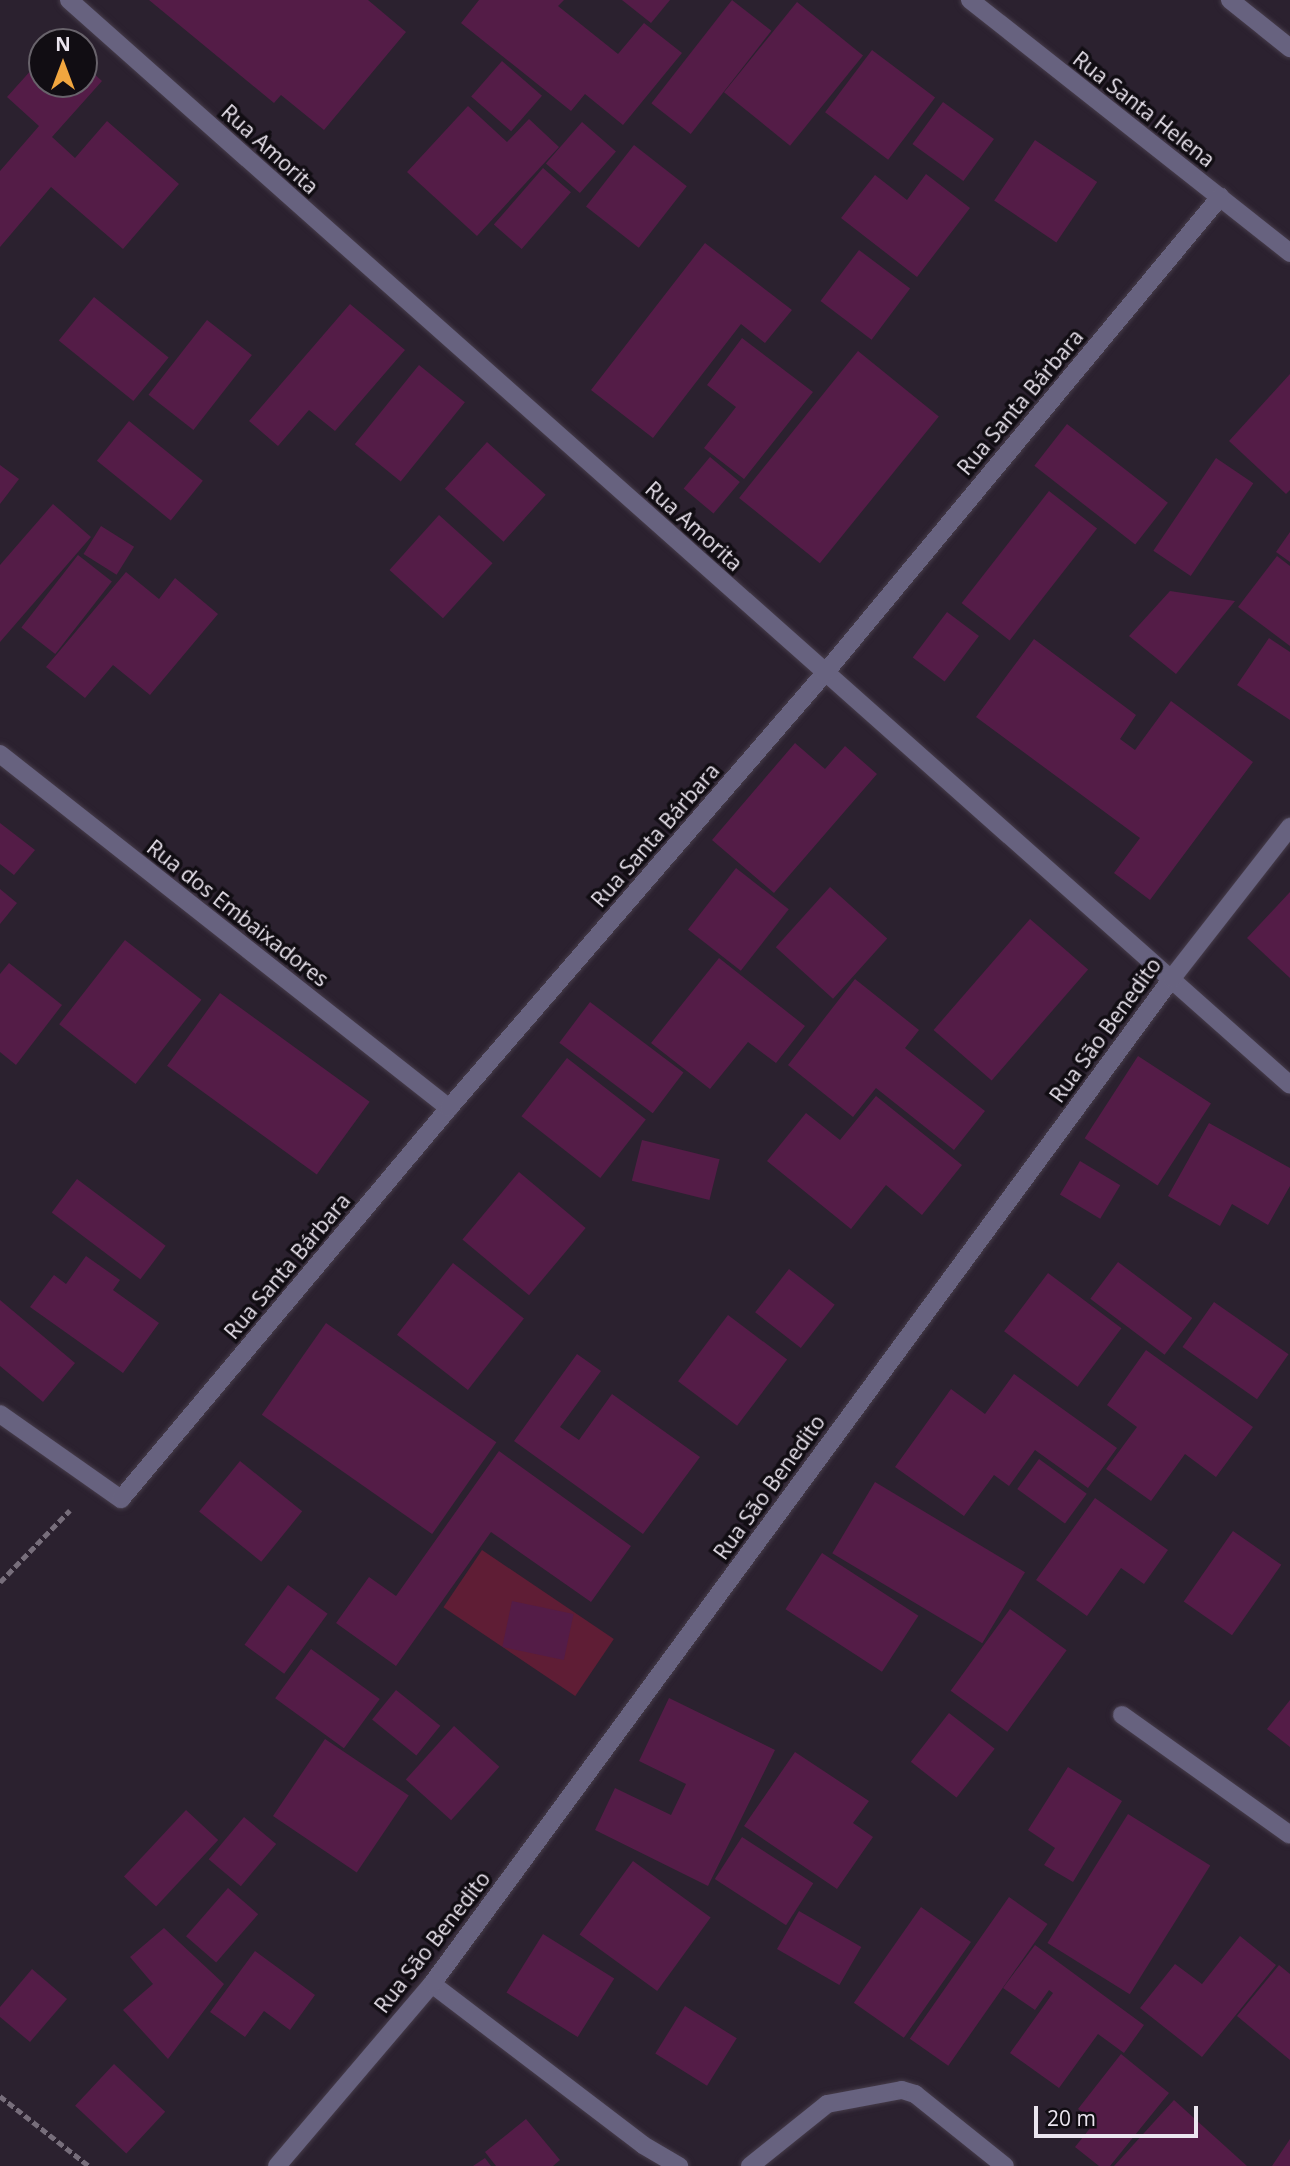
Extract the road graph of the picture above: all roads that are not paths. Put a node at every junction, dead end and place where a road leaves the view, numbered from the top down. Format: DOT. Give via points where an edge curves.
graph roads {
  1 [pos="69,0"];
  2 [pos="971,0"];
  3 [pos="1230,0"];
  4 [pos="1290,47"];
  5 [pos="1220,197"];
  6 [pos="1290,253"];
  7 [pos="825,673"];
  8 [pos="0,754"];
  9 [pos="1290,827"];
  10 [pos="1172,978"];
  11 [pos="1290,1085"];
  12 [pos="449,1108"];
  13 [pos="0,1414"];
  14 [pos="1122,1715"];
  15 [pos="1290,1835"];
  16 [pos="432,1984"];
  17 [pos="277,2166"];
  18 [pos="679,2166"];
  19 [pos="750,2166"];
  20 [pos="1005,2166"];
  1 -- 7 [label="street, Rua Amorita"];
  2 -- 5 [label="street, Rua Santa Helena"];
  3 -- 4 [label="street"];
  5 -- 6 [label="street, Rua Santa Helena"];
  5 -- 7 [label="street, Rua Santa Bárbara"];
  7 -- 10 [label="street, Rua Amorita"];
  7 -- 12 [label="street, Rua Santa Bárbara"];
  8 -- 12 [label="street, Rua dos Embaixadores"];
  9 -- 10 [label="street, Rua São Benedito"];
  10 -- 11 [label="street, Rua Amorita"];
  10 -- 16 [label="street, Rua São Benedito"];
  12 -- 13 [label="street, Rua Santa Bárbara" via="121,1499"];
  14 -- 15 [label="street"];
  16 -- 17 [label="street, Rua São Benedito"];
  16 -- 18 [label="street" via="643,2145"];
  19 -- 20 [label="street" via="827,2104 902,2090 915,2094"];
}
